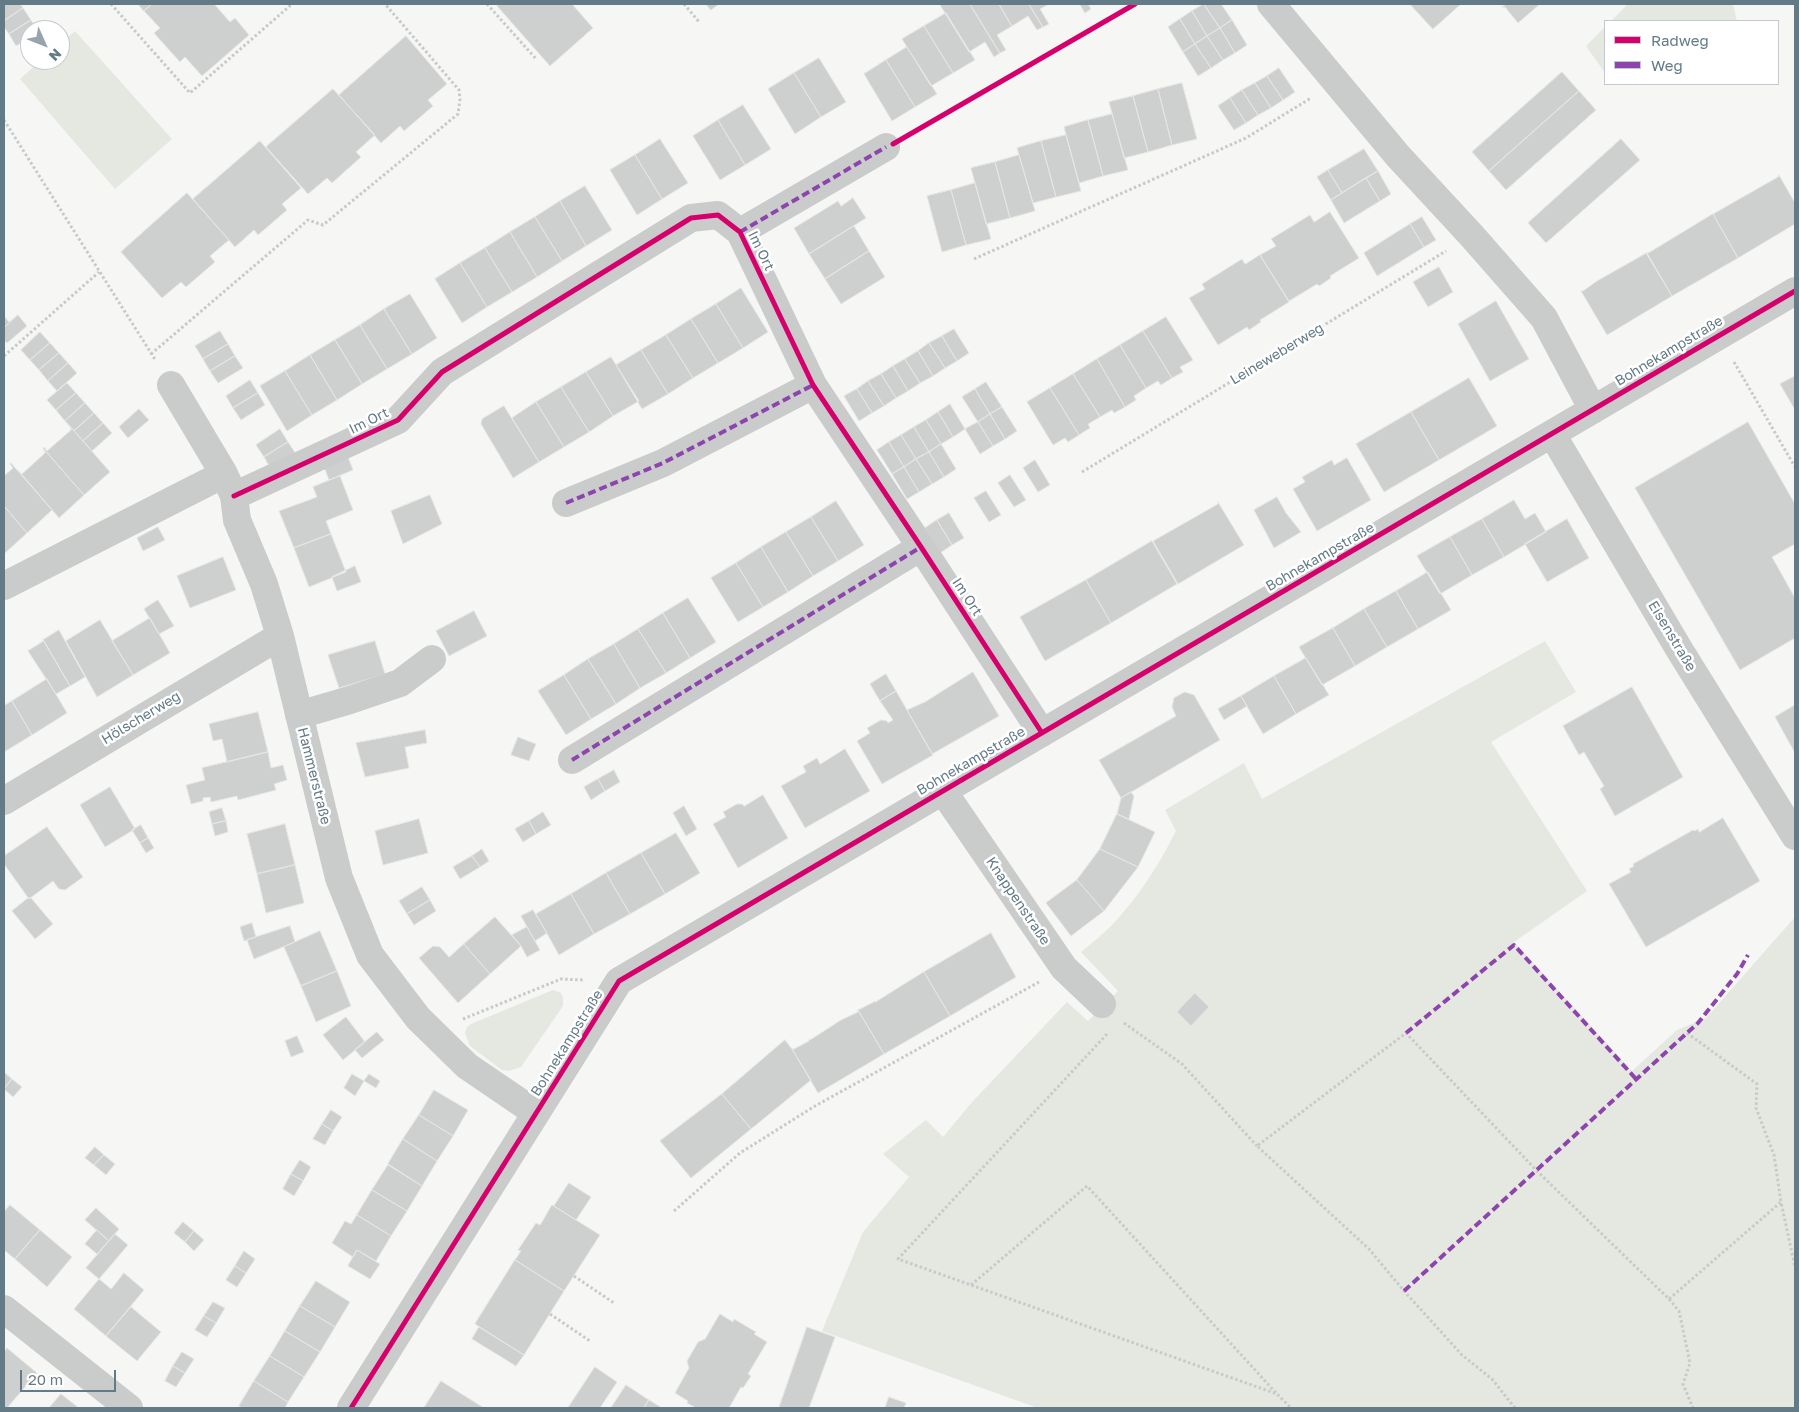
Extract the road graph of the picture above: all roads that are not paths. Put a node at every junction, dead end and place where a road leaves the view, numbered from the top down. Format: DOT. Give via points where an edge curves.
graph roads {
  1 [pos="1271,4"];
  2 [pos="886,147"];
  3 [pos="740,232"];
  4 [pos="1795,291"];
  5 [pos="171,385"];
  6 [pos="812,385"];
  7 [pos="1593,410"];
  8 [pos="1552,434"];
  9 [pos="229,485"];
  10 [pos="566,502"];
  11 [pos="921,546"];
  12 [pos="4,586"];
  13 [pos="280,636"];
  14 [pos="432,659"];
  15 [pos="299,715"];
  16 [pos="1042,733"];
  17 [pos="572,760"];
  18 [pos="943,791"];
  19 [pos="4,801"];
  20 [pos="1795,836"];
  21 [pos="1111,1012"];
  22 [pos="536,1113"];
  23 [pos="4,1309"];
  24 [pos="129,1408"];
  25 [pos="351,1408"];
  1 -- 7 [label="street" via="1398,156 1544,318"];
  2 -- 3 [label="street, Im Ort"];
  3 -- 6 [label="street, Im Ort"];
  3 -- 9 [label="street, Im Ort" via="718,215 691,218 442,372 398,420"];
  4 -- 7 [label="street, Bohnekampstraße"];
  5 -- 9 [label="street, Hammerstraße"];
  6 -- 10 [label="street" via="663,463"];
  6 -- 11 [label="street, Im Ort"];
  7 -- 8 [label="street, Bohnekampstraße"];
  8 -- 16 [label="street, Bohnekampstraße"];
  8 -- 20 [label="street, Eisenstraße"];
  9 -- 12 [label="street, Im Ort"];
  9 -- 13 [label="street, Hammerstraße" via="238,520 264,584"];
  11 -- 16 [label="street, Im Ort"];
  11 -- 17 [label="street"];
  13 -- 15 [label="street, Hammerstraße"];
  13 -- 19 [label="street, Hölscherweg"];
  14 -- 15 [label="street" via="400,683"];
  15 -- 22 [label="street, Hammerstraße" via="339,878 370,955 418,1018 467,1066"];
  16 -- 18 [label="street, Bohnekampstraße"];
  18 -- 21 [label="street, Knappenstraße" via="1064,968"];
  18 -- 22 [label="street, Bohnekampstraße" via="619,981"];
  22 -- 25 [label="street, Bohnekampstraße"];
  23 -- 24 [label="street"];
}
